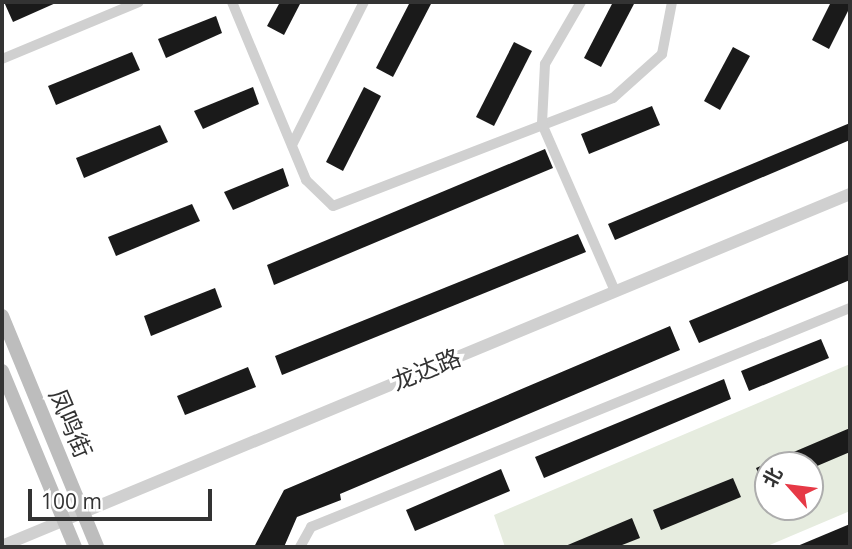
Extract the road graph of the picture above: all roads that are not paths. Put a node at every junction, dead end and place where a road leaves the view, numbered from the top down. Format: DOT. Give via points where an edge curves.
graph roads {
  1 [pos="139,2"];
  2 [pos="232,2"];
  3 [pos="364,2"];
  4 [pos="580,2"];
  5 [pos="672,2"];
  6 [pos="2,59"];
  7 [pos="542,124"];
  8 [pos="292,145"];
  9 [pos="850,194"];
  10 [pos="615,291"];
  11 [pos="850,308"];
  12 [pos="2,316"];
  13 [pos="2,371"];
  14 [pos="83,511"];
  15 [pos="64,520"];
  16 [pos="2,546"];
  17 [pos="75,547"];
  18 [pos="97,547"];
  19 [pos="300,547"];
  1 -- 6 [label="street"];
  2 -- 8 [label="street"];
  3 -- 8 [label="street"];
  4 -- 7 [label="street" via="545,64"];
  5 -- 7 [label="street" via="662,54 612,98"];
  7 -- 8 [label="street" via="333,206 306,180"];
  7 -- 10 [label="street"];
  9 -- 10 [label="street, 龙达路"];
  10 -- 14 [label="street, 龙达路"];
  11 -- 19 [label="street" via="312,527"];
  12 -- 14 [label="main road, 凤鸣街"];
  13 -- 15 [label="main road, 凤鸣街"];
  14 -- 15 [label="street, 龙达路"];
  14 -- 18 [label="main road, 凤鸣街"];
  15 -- 16 [label="street, 龙达路"];
  15 -- 17 [label="main road, 凤鸣街"];
}
